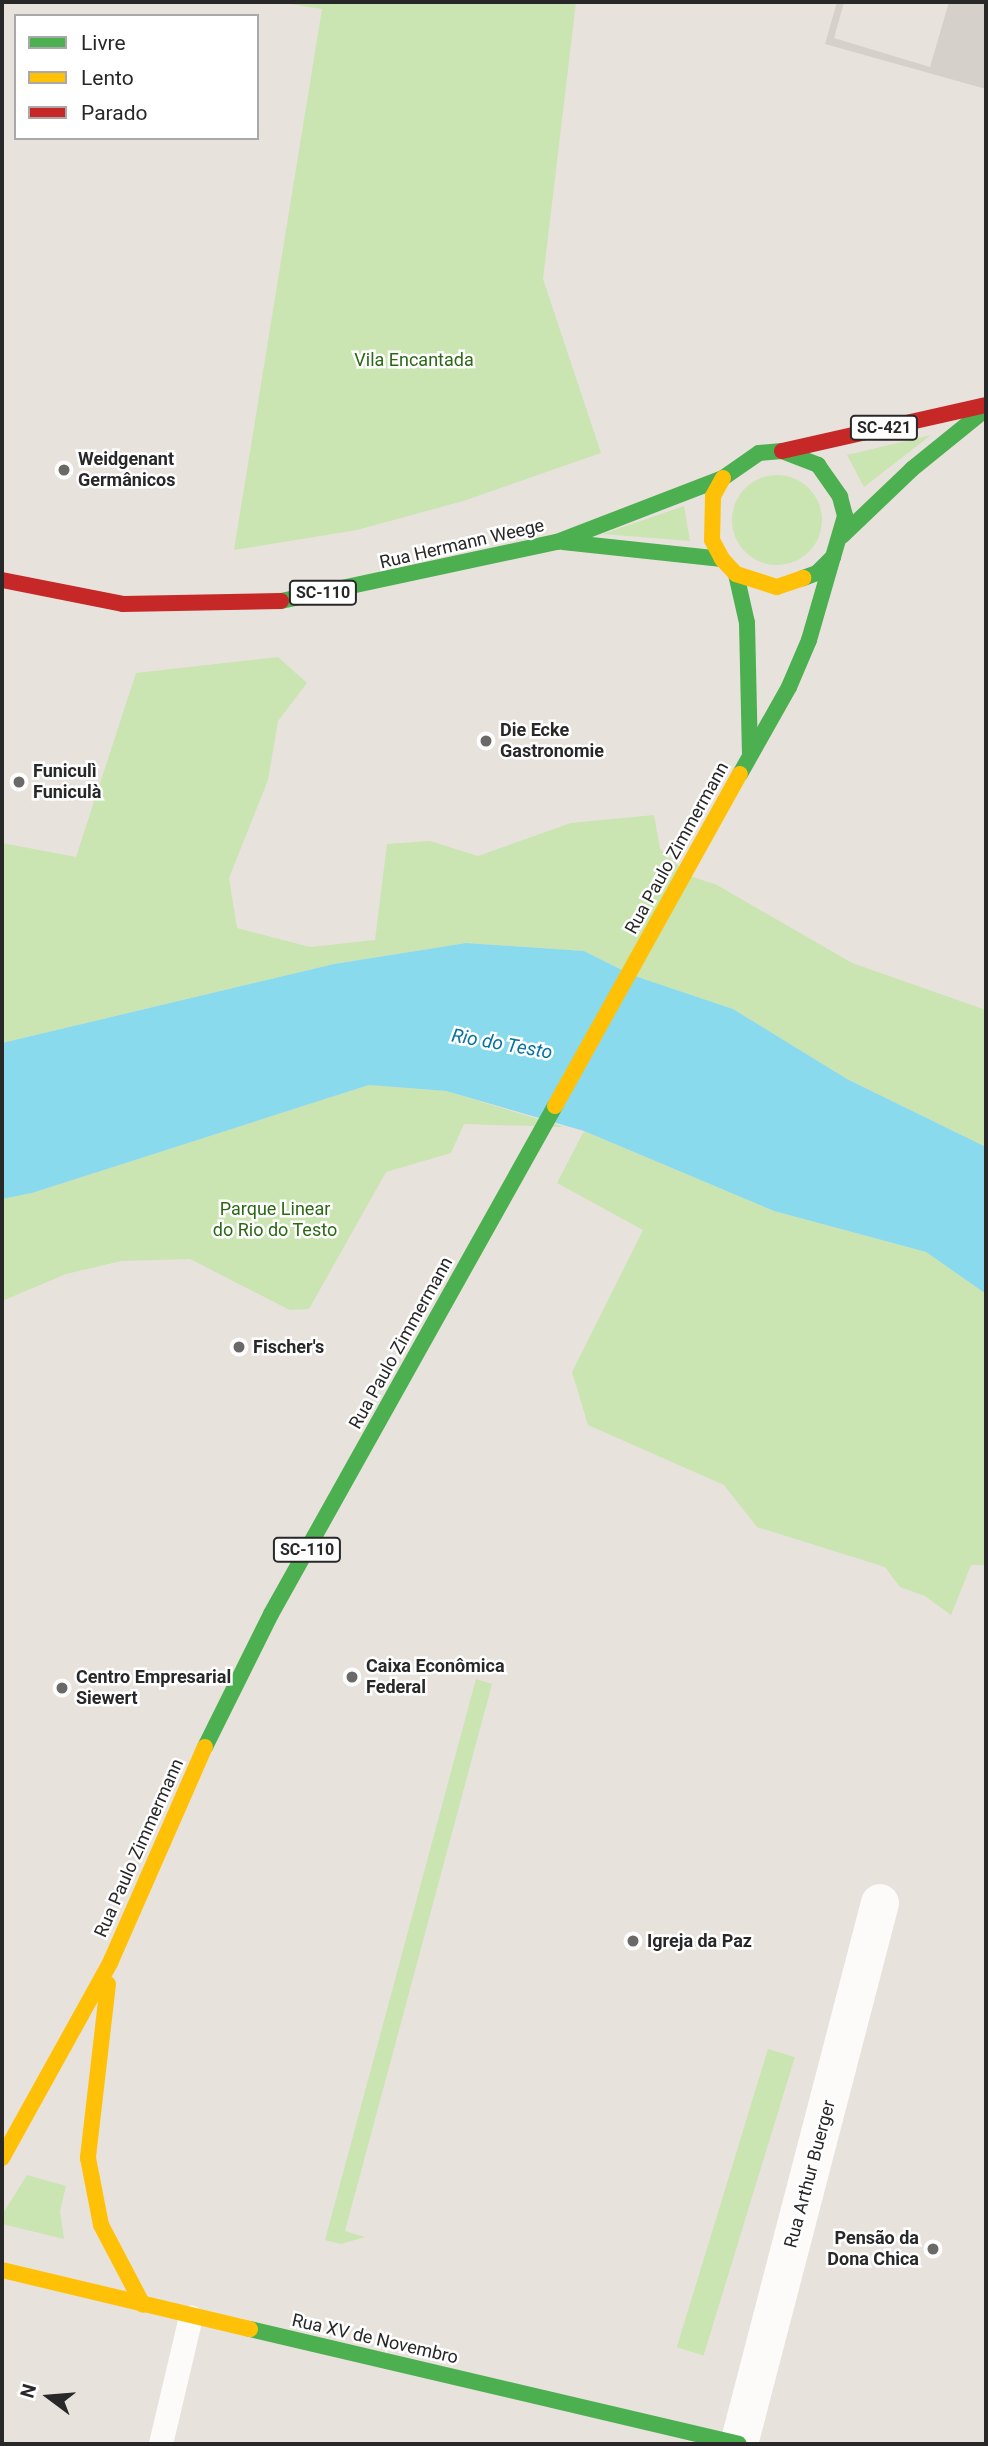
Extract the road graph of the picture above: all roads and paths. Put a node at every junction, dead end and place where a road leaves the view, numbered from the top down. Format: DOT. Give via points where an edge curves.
graph roads {
  1 [pos="986,407"];
  2 [pos="782,451"];
  3 [pos="723,478"];
  4 [pos="842,536"];
  5 [pos="557,542"];
  6 [pos="833,557"];
  7 [pos="722,559"];
  8 [pos="736,574"];
  9 [pos="2,580"];
  10 [pos="750,754"];
  11 [pos="880,1903"];
  12 [pos="110,1963"];
  13 [pos="2,2158"];
  14 [pos="2,2270"];
  15 [pos="143,2305"];
  16 [pos="191,2317"];
  17 [pos="161,2444"];
  18 [pos="739,2444"];
  1 -- 2 [label="main road, SC-421"];
  1 -- 4 [label="main road, SC-421"];
  2 -- 3 [label="main road" via="759,453"];
  2 -- 4 [label="main road" via="818,465 831,479 845,516"];
  3 -- 5 [label="main road, Rua Hermann Weege / SC-110"];
  3 -- 7 [label="main road" via="709,518"];
  4 -- 6 [label="main road"];
  5 -- 7 [label="main road, Rua Hermann Weege / SC-110"];
  5 -- 9 [label="main road, Rua Hermann Weege / SC-110" via="273,603 123,604"];
  6 -- 8 [label="main road" via="817,573 788,585 756,584"];
  6 -- 10 [label="main road, Rua Paulo Zimmermann / SC-110" via="809,640"];
  7 -- 8 [label="main road"];
  8 -- 10 [label="main road, Rua Paulo Zimmermann / SC-110" via="747,624"];
  10 -- 12 [label="main road, Rua Paulo Zimmermann / SC-110" via="255,1643 167,1828"];
  11 -- 18 [label="street, Rua Arthur Buerger"];
  12 -- 13 [label="main road, Rua Paulo Zimmermann"];
  12 -- 15 [label="main road, Rua Paulo Zimmermann" via="88,2158 101,2225"];
  14 -- 15 [label="main road, Rua XV de Novembro"];
  15 -- 16 [label="main road, Rua XV de Novembro"];
  16 -- 17 [label="lane"];
  16 -- 18 [label="main road, Rua XV de Novembro"];
}
